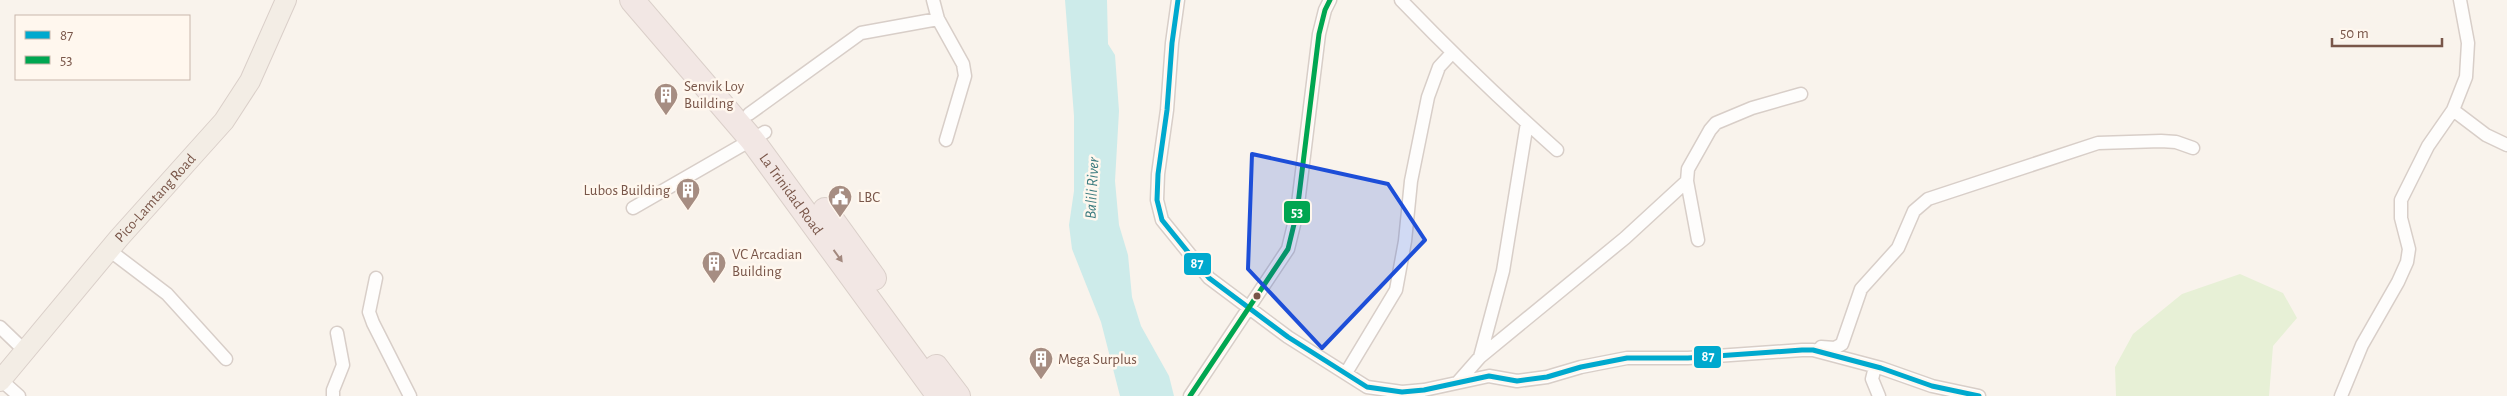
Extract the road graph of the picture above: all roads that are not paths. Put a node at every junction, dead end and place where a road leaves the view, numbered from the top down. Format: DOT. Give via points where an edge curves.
graph roads {
  1 [pos="286,0"];
  2 [pos="632,0"];
  3 [pos="652,0"];
  4 [pos="933,0"];
  5 [pos="1178,0"];
  6 [pos="1330,0"];
  7 [pos="1401,0"];
  8 [pos="2460,0"];
  9 [pos="938,19"];
  10 [pos="1452,53"];
  11 [pos="1800,94"];
  12 [pos="2453,110"];
  13 [pos="749,114"];
  14 [pos="1527,124"];
  15 [pos="759,136"];
  16 [pos="946,140"];
  17 [pos="2507,145"];
  18 [pos="2193,148"];
  19 [pos="1558,150"];
  20 [pos="786,172"];
  21 [pos="1687,181"];
  22 [pos="633,208"];
  23 [pos="1698,240"];
  24 [pos="109,250"];
  25 [pos="376,278"];
  26 [pos="1249,310"];
  27 [pos="0,327"];
  28 [pos="337,333"];
  29 [pos="25,350"];
  30 [pos="1813,350"];
  31 [pos="1480,357"];
  32 [pos="226,358"];
  33 [pos="1875,367"];
  34 [pos="1346,373"];
  35 [pos="0,381"];
  36 [pos="1458,382"];
  37 [pos="1192,394"];
  38 [pos="1402,394"];
  39 [pos="19,396"];
  40 [pos="333,396"];
  41 [pos="410,396"];
  42 [pos="939,396"];
  43 [pos="958,396"];
  44 [pos="1879,396"];
  45 [pos="1979,396"];
  46 [pos="2341,396"];
  1 -- 24 [label="main road, Pico-Lamtang Road" via="263,56 230,114"];
  2 -- 15 [label="highway, La Trinidad Road"];
  3 -- 13 [label="highway, La Trinidad Road"];
  4 -- 9 [label="street"];
  5 -- 26 [label="street" via="1157,200 1162,220 1209,278"];
  6 -- 26 [label="street" via="1319,34 1296,212 1288,249"];
  7 -- 10 [label="street"];
  8 -- 12 [label="street" via="2468,43 2467,65 2466,77"];
  9 -- 13 [label="street" via="861,34"];
  9 -- 16 [label="street" via="965,76"];
  10 -- 14 [label="street"];
  10 -- 34 [label="street" via="1439,68 1428,97 1411,181 1396,290"];
  11 -- 21 [label="street" via="1716,123 1688,169"];
  12 -- 17 [label="street" via="2486,135"];
  12 -- 46 [label="street" via="2428,146 2401,200 2401,218 2409,250 2407,262 2362,345"];
  13 -- 15 [label="highway, La Trinidad Road"];
  14 -- 19 [label="street"];
  14 -- 31 [label="street" via="1503,271"];
  15 -- 20 [label="highway, La Trinidad Road"];
  15 -- 22 [label="street"];
  18 -- 30 [label="street" via="2161,141 2098,143 1928,199 1914,212 1898,248 1861,289 1842,344 1836,348"];
  20 -- 42 [label="highway, La Trinidad Road, one-way"];
  20 -- 43 [label="highway, La Trinidad Road" via="852,247"];
  21 -- 23 [label="street"];
  21 -- 31 [label="street" via="1625,238"];
  24 -- 29 [label="main road, Pico-Lamtang Road"];
  24 -- 32 [label="street" via="167,294"];
  25 -- 41 [label="street" via="369,312"];
  26 -- 34 [label="street"];
  26 -- 37 [label="street"];
  27 -- 29 [label="street"];
  28 -- 40 [label="street" via="343,365"];
  29 -- 35 [label="main road, Pico-Lamtang Road"];
  30 -- 33 [label="street"];
  30 -- 36 [label="street" via="1627,358 1528,380 1489,376"];
  31 -- 36 [label="street"];
  33 -- 44 [label="street" via="1872,379"];
  33 -- 45 [label="street" via="1932,386"];
  34 -- 38 [label="street" via="1366,387"];
  35 -- 39 [label="street"];
  36 -- 38 [label="street"];
}
